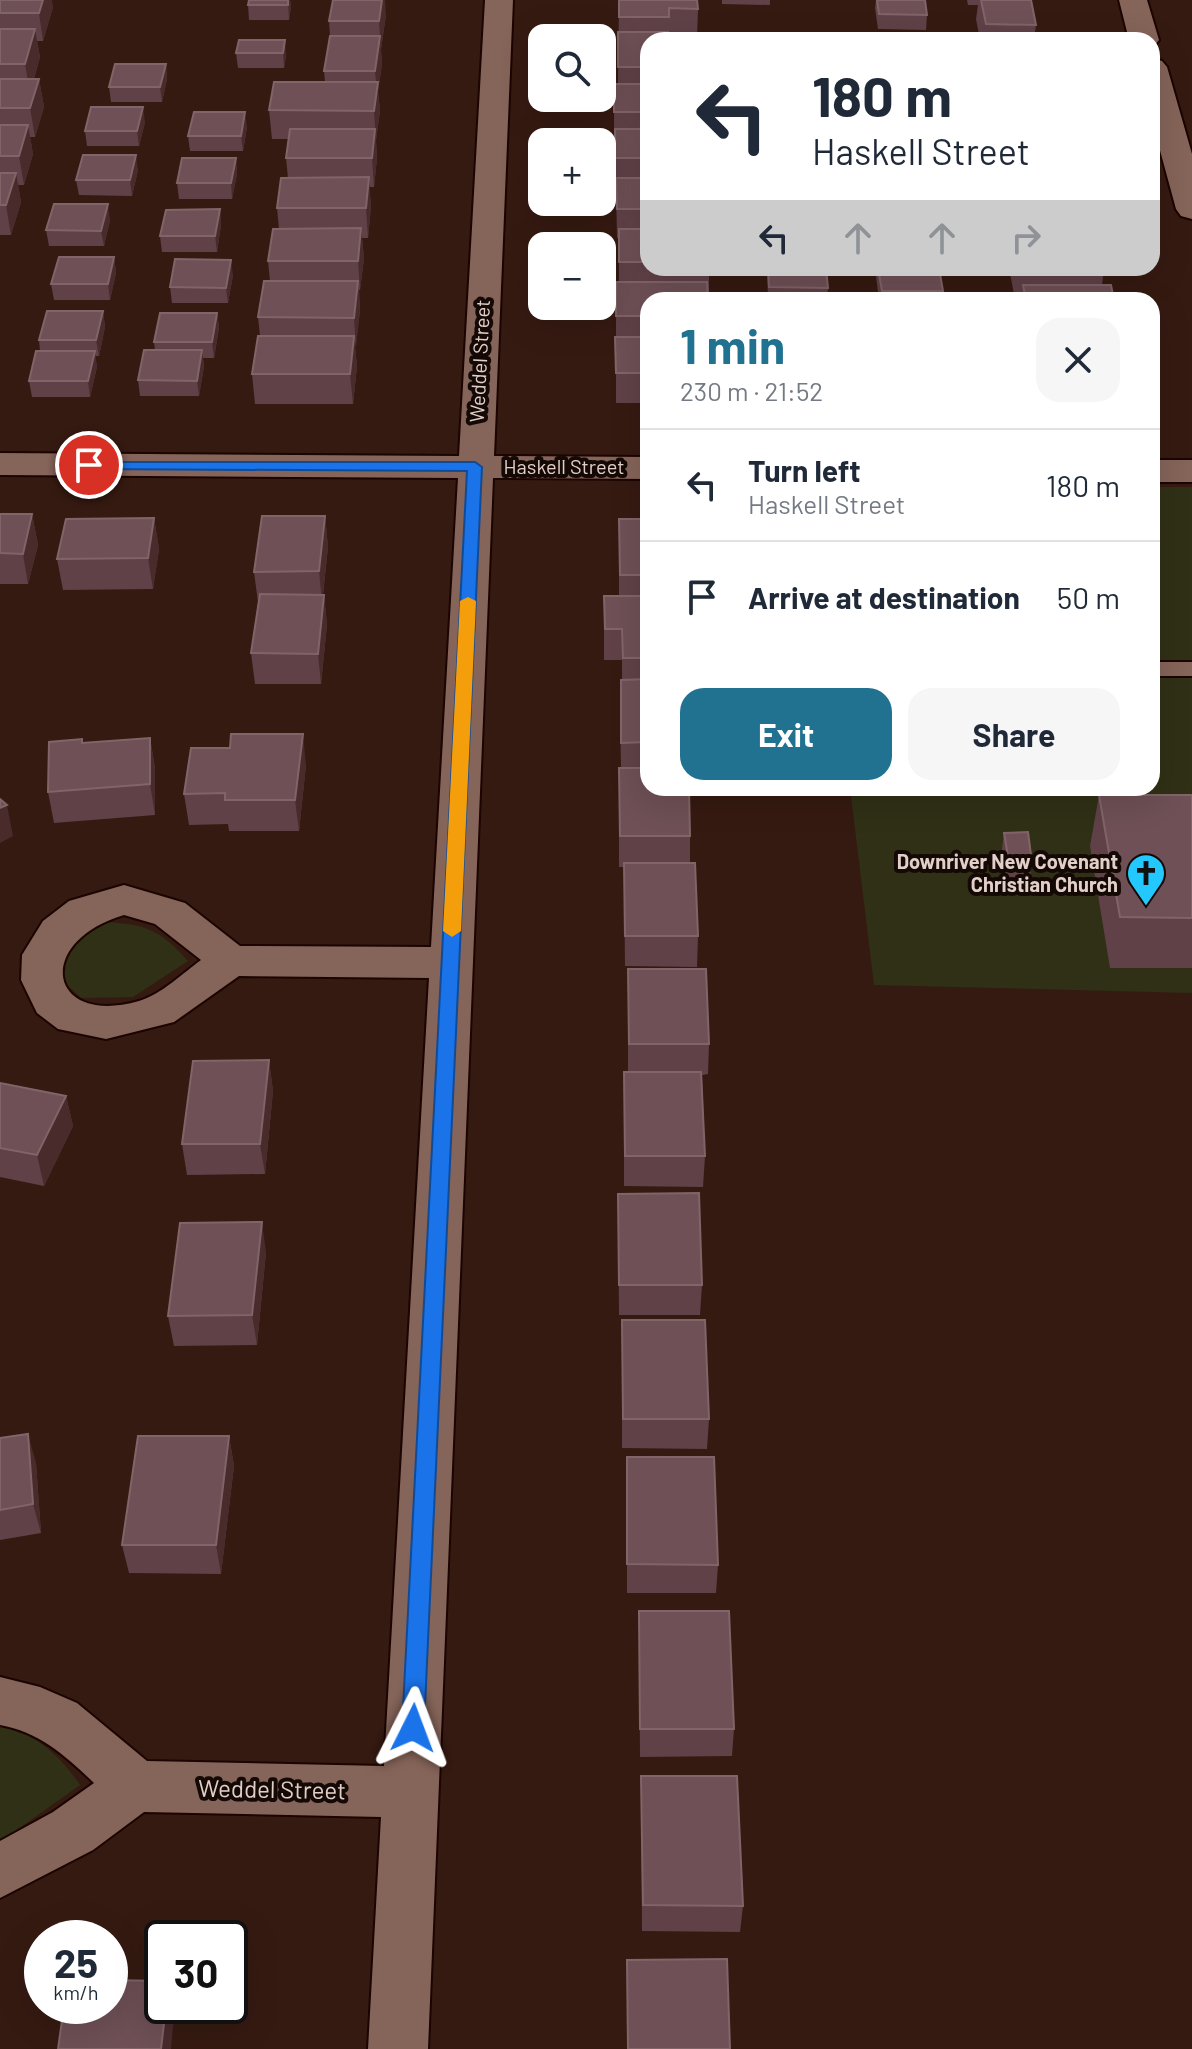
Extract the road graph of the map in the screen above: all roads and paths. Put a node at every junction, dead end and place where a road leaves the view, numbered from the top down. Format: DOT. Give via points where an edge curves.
graph roads {
  1 [pos="499,0"];
  2 [pos="1133,0"];
  3 [pos="1142,32"];
  4 [pos="1160,95"];
  5 [pos="1192,209"];
  6 [pos="0,464"];
  7 [pos="475,467"];
  8 [pos="640,468"];
  9 [pos="1160,471"];
  10 [pos="1192,471"];
  11 [pos="1160,669"];
  12 [pos="1192,669"];
  13 [pos="230,961"];
  14 [pos="450,963"];
  15 [pos="0,1701"];
  16 [pos="135,1786"];
  17 [pos="410,1792"];
  18 [pos="0,1871"];
  19 [pos="398,2049"];
  1 -- 7 [label="street, Weddel Street"];
  2 -- 3 [label="street"];
  4 -- 5 [label="street"];
  6 -- 7 [label="street, Haskell Street"];
  7 -- 8 [label="street, Haskell Street"];
  7 -- 14 [label="street, Weddel Street"];
  9 -- 10 [label="street"];
  11 -- 12 [label="lane"];
  13 -- 14 [label="street"];
  14 -- 17 [label="street, Weddel Street"];
  15 -- 16 [label="street" via="55,1716"];
  16 -- 17 [label="street, Weddel Street"];
  16 -- 18 [label="street" via="73,1831"];
  17 -- 19 [label="street, Weddel Street"];
}
